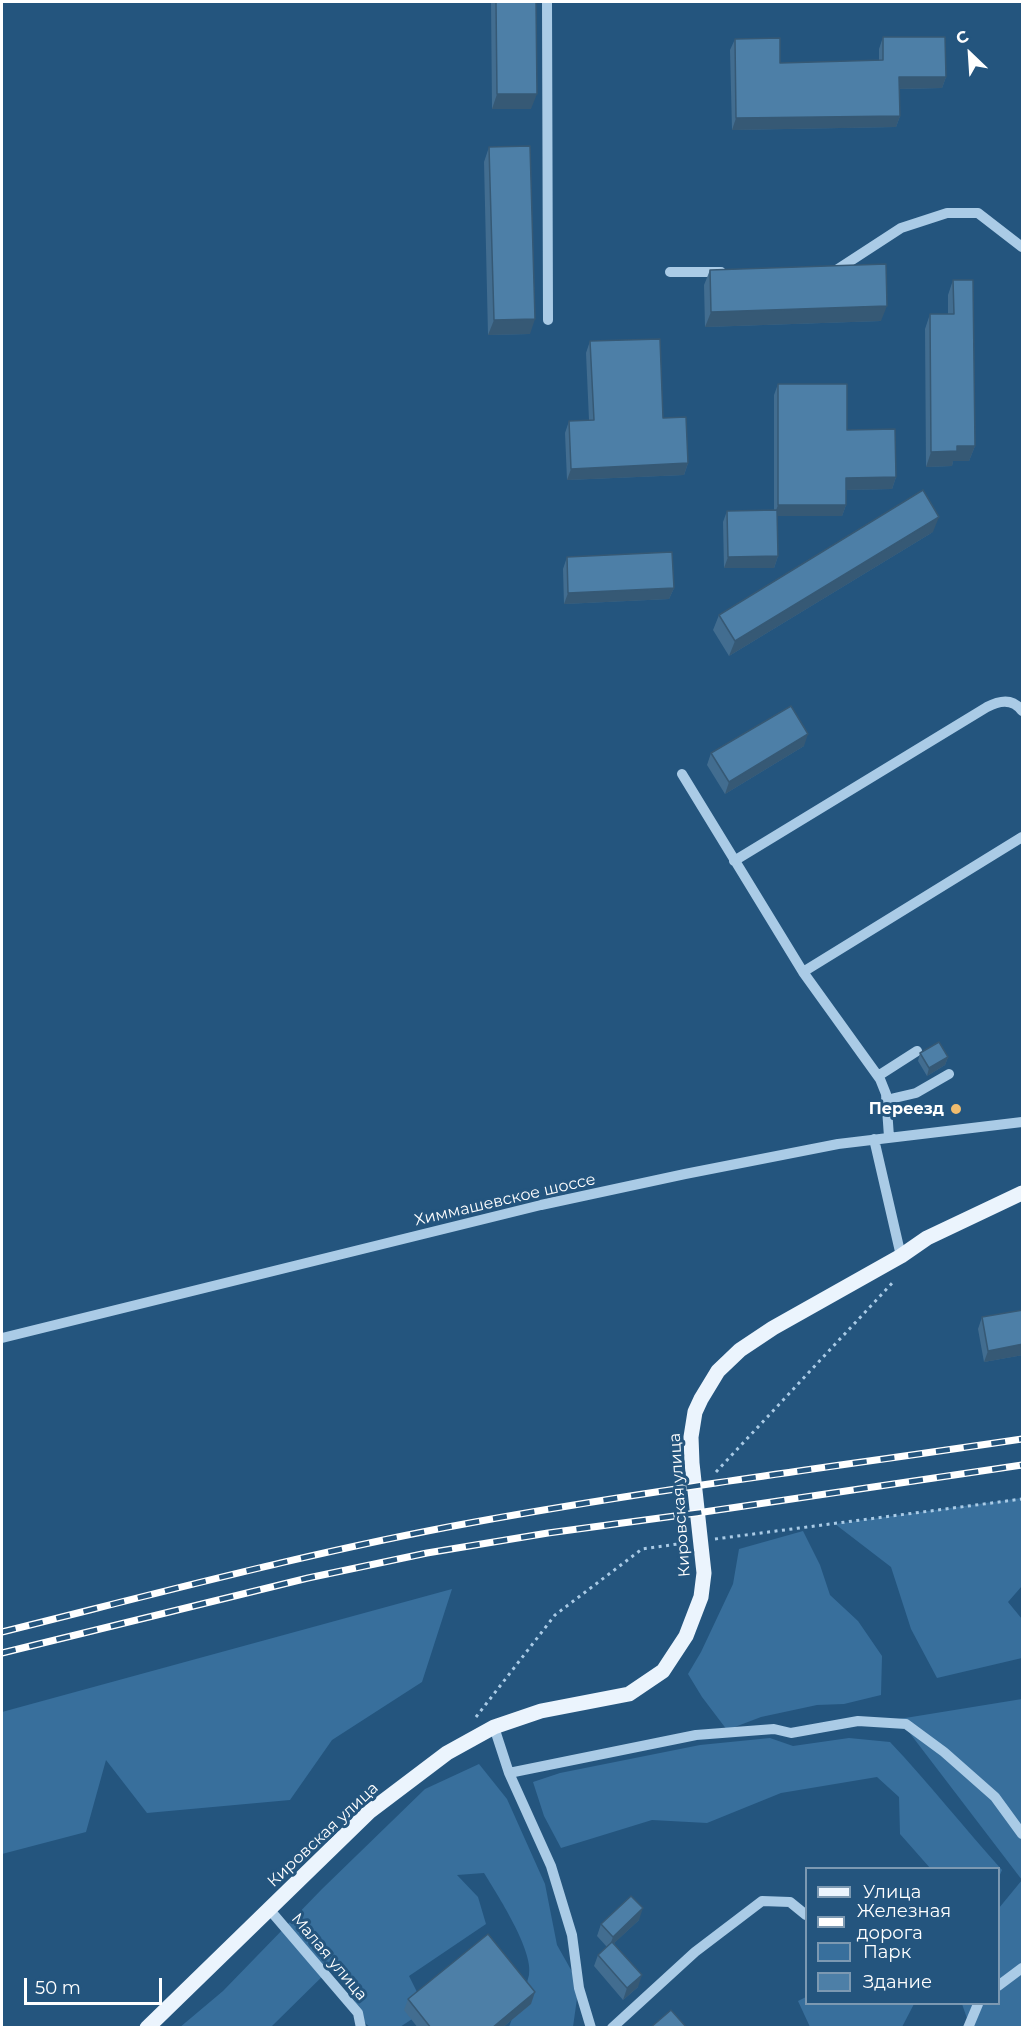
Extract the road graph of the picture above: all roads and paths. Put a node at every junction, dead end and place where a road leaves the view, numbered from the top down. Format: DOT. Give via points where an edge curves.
graph roads {
  1 [pos="547,2"];
  2 [pos="1023,247"];
  3 [pos="825,271"];
  4 [pos="670,272"];
  5 [pos="730,272"];
  6 [pos="548,320"];
  7 [pos="1023,711"];
  8 [pos="682,774"];
  9 [pos="1023,837"];
  10 [pos="734,861"];
  11 [pos="803,972"];
  12 [pos="918,1051"];
  13 [pos="949,1074"];
  14 [pos="878,1076"];
  15 [pos="886,1100"];
  16 [pos="1023,1122"];
  17 [pos="889,1137"];
  18 [pos="874,1139"];
  19 [pos="1023,1193"];
  20 [pos="901,1256"];
  21 [pos="902,1273"];
  22 [pos="2,1338"];
  23 [pos="716,1472"];
  24 [pos="1023,1499"];
  25 [pos="700,1541"];
  26 [pos="469,1726"];
  27 [pos="494,1727"];
  28 [pos="509,1773"];
  29 [pos="1023,1834"];
  30 [pos="269,1909"];
  31 [pos="805,1913"];
  32 [pos="1023,1968"];
  33 [pos="1000,1985"];
  34 [pos="978,2005"];
  35 [pos="147,2028"];
  36 [pos="361,2028"];
  37 [pos="591,2028"];
  38 [pos="612,2028"];
  39 [pos="968,2028"];
  1 -- 6 [label="street"];
  2 -- 3 [label="street" via="978,213 947,213 901,228 837,271"];
  4 -- 5 [label="street"];
  7 -- 10 [label="street" via="1013,702 998,701"];
  8 -- 10 [label="street"];
  9 -- 11 [label="street"];
  10 -- 11 [label="street"];
  11 -- 14 [label="street"];
  12 -- 14 [label="street"];
  13 -- 15 [label="street" via="916,1093"];
  14 -- 15 [label="street"];
  15 -- 17 [label="street"];
  16 -- 17 [label="street, Химмашевское шоссе"];
  17 -- 18 [label="street, Химмашевское шоссе"];
  18 -- 20 [label="street"];
  18 -- 22 [label="street, Химмашевское шоссе" via="552,1203"];
  19 -- 20 [label="main road, Кировская улица" via="927,1238"];
  20 -- 25 [label="main road, Кировская улица" via="773,1328 718,1371 701,1399 692,1425"];
  21 -- 23 [label="path"];
  24 -- 25 [label="path"];
  25 -- 26 [label="path" via="642,1549 555,1615"];
  25 -- 27 [label="main road, Кировская улица" via="704,1573 701,1597 686,1636 663,1671 629,1695 541,1711"];
  27 -- 28 [label="street"];
  27 -- 30 [label="main road, Кировская улица" via="447,1753 369,1812"];
  28 -- 29 [label="street" via="696,1735 774,1729 791,1733 858,1721 906,1724 995,1797"];
  28 -- 37 [label="street" via="551,1866 572,1935 579,1988"];
  30 -- 35 [label="main road, Кировская улица"];
  30 -- 36 [label="street, Малая улица" via="357,2013"];
  31 -- 38 [label="street" via="790,1902 762,1901 696,1952"];
  32 -- 33 [label="street"];
  34 -- 39 [label="street"];
}
